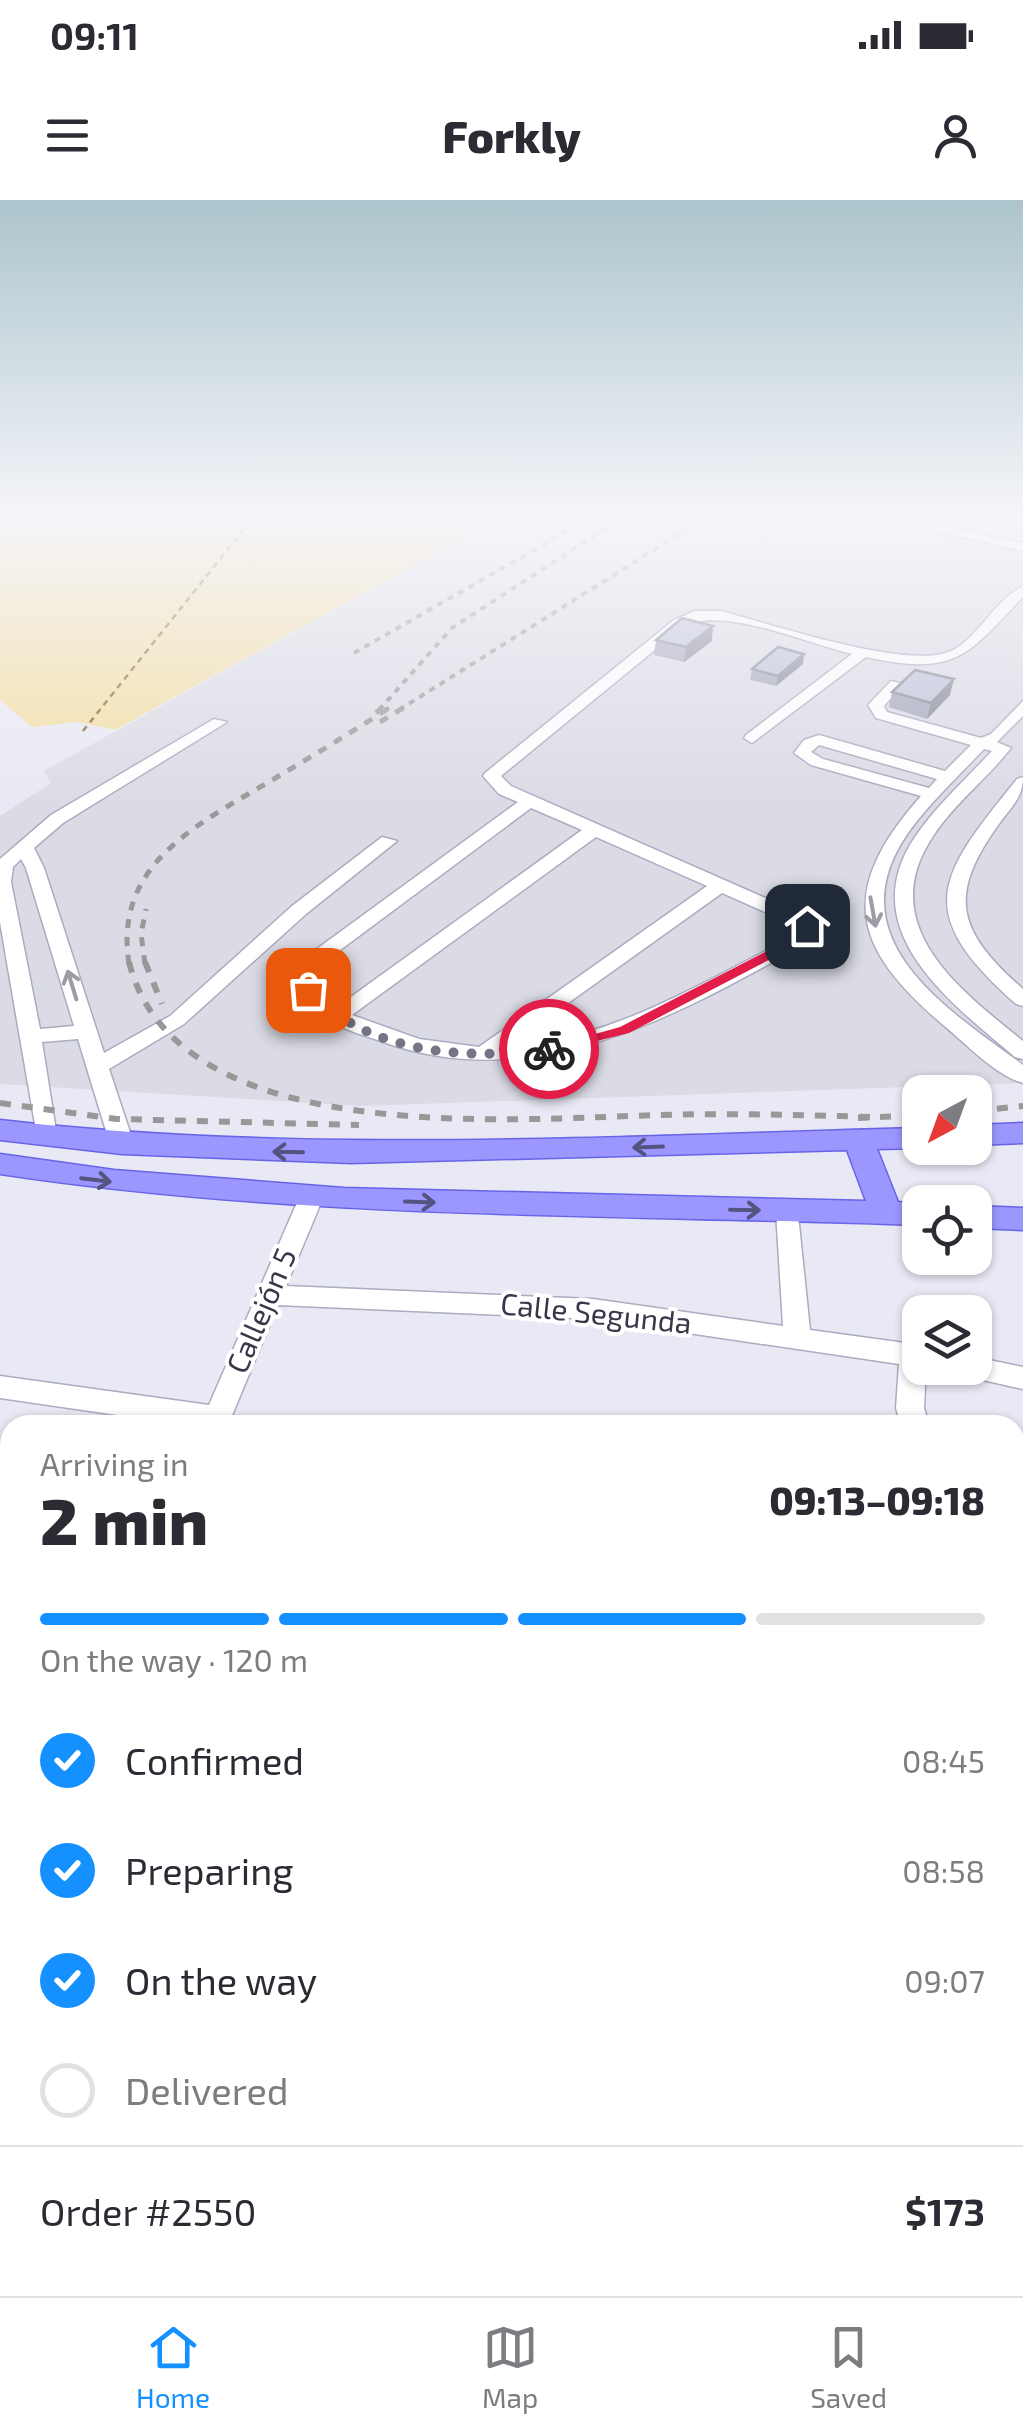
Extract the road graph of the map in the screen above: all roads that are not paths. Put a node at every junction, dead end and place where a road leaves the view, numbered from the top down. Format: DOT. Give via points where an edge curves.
graph roads {
  1 [pos="1002,612"];
  2 [pos="865,651"];
  3 [pos="896,684"];
  4 [pos="1023,706"];
  5 [pos="219,722"];
  6 [pos="752,738"];
  7 [pos="994,742"];
  8 [pos="865,753"];
  9 [pos="847,769"];
  10 [pos="1023,782"];
  11 [pos="941,786"];
  12 [pos="984,800"];
  13 [pos="530,801"];
  14 [pos="595,829"];
  15 [pos="388,841"];
  16 [pos="23,845"];
  17 [pos="36,868"];
  18 [pos="2,874"];
  19 [pos="722,884"];
  20 [pos="58,940"];
  21 [pos="14,944"];
  22 [pos="1023,1000"];
  23 [pos="336,1017"];
  24 [pos="87,1032"];
  25 [pos="31,1036"];
  26 [pos="1023,1052"];
  27 [pos="482,1054"];
  28 [pos="98,1066"];
  29 [pos="1023,1076"];
  30 [pos="0,1130"];
  31 [pos="1023,1133"];
  32 [pos="992,1134"];
  33 [pos="46,1137"];
  34 [pos="902,1139"];
  35 [pos="859,1140"];
  36 [pos="122,1144"];
  37 [pos="525,1151"];
  38 [pos="0,1164"];
  39 [pos="310,1198"];
  40 [pos="528,1207"];
  41 [pos="788,1211"];
  42 [pos="886,1212"];
  43 [pos="902,1213"];
  44 [pos="992,1218"];
  45 [pos="1023,1219"];
  46 [pos="269,1296"];
  47 [pos="797,1338"];
  48 [pos="902,1353"];
  49 [pos="992,1372"];
  50 [pos="1023,1378"];
  51 [pos="913,1385"];
  52 [pos="0,1387"];
  53 [pos="178,1415"];
  54 [pos="219,1415"];
  55 [pos="912,1415"];
  1 -- 2 [label="street" via="946,660"];
  2 -- 6 [label="street"];
  2 -- 13 [label="street" via="721,615 686,618 491,776"];
  3 -- 7 [label="street" via="876,705 881,715"];
  4 -- 7 [label="street"];
  5 -- 16 [label="street" via="123,776"];
  7 -- 11 [label="street"];
  7 -- 12 [label="street"];
  8 -- 9 [label="street"];
  8 -- 9 [label="street" via="852,741 814,740 802,753"];
  8 -- 11 [label="street"];
  9 -- 11 [label="street"];
  10 -- 12 [label="street"];
  11 -- 12 [label="street"];
  11 -- 29 [label="street, one-way" via="880,866 870,896 872,920 911,984"];
  12 -- 22 [label="street" via="954,890 954,919 984,967"];
  12 -- 26 [label="street" via="916,850 902,907 926,964"];
  13 -- 14 [label="street"];
  13 -- 23 [label="street" via="306,966 308,990"];
  14 -- 19 [label="street"];
  14 -- 23 [label="street"];
  15 -- 28 [label="street" via="177,1020"];
  16 -- 17 [label="street"];
  16 -- 18 [label="street"];
  17 -- 18 [label="street"];
  17 -- 20 [label="street"];
  18 -- 21 [label="street"];
  19 -- 27 [label="street"];
  19 -- 27 [label="street" via="797,919 806,934 624,1030 571,1046"];
  20 -- 21 [label="street"];
  24 -- 20 [label="street, one-way"];
  21 -- 25 [label="street"];
  23 -- 27 [label="street" via="422,1048"];
  24 -- 25 [label="street"];
  24 -- 28 [label="street"];
  25 -- 33 [label="street"];
  28 -- 36 [label="street"];
  30 -- 33 [label="main road"];
  31 -- 32 [label="main road"];
  33 -- 36 [label="main road"];
  34 -- 35 [label="main road"];
  35 -- 37 [label="main road, one-way"];
  35 -- 42 [label="main road"];
  37 -- 36 [label="main road, one-way"];
  37 -- 40 [label="main road"];
  38 -- 39 [label="main road, one-way" via="176,1190"];
  39 -- 40 [label="main road, one-way"];
  39 -- 46 [label="street, Callejón 5"];
  40 -- 41 [label="main road, one-way"];
  41 -- 42 [label="main road"];
  41 -- 47 [label="street"];
  42 -- 43 [label="main road"];
  44 -- 45 [label="main road"];
  46 -- 47 [label="street, Calle Segunda" via="593,1308"];
  46 -- 54 [label="street, Callejón 5"];
  47 -- 48 [label="street, Calle Segunda"];
  49 -- 50 [label="street"];
  51 -- 55 [label="street"];
  52 -- 53 [label="street"];
}
